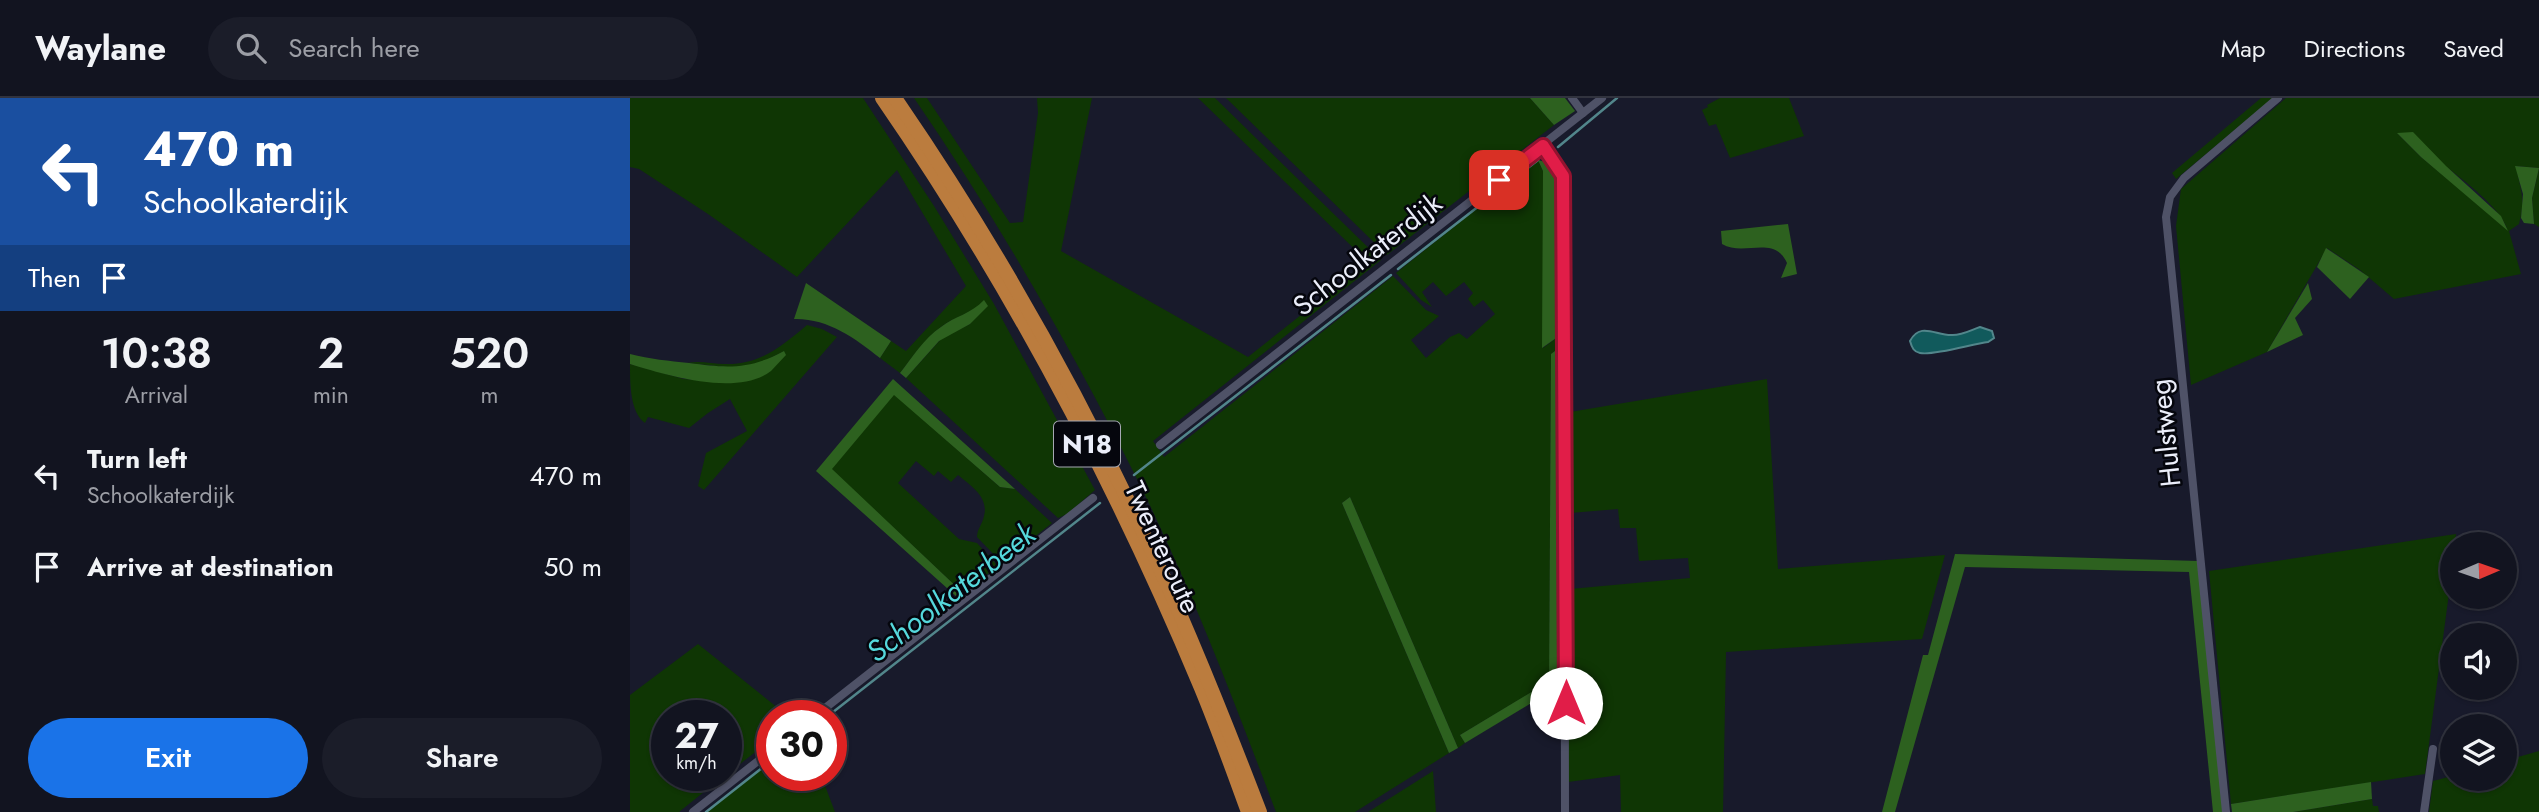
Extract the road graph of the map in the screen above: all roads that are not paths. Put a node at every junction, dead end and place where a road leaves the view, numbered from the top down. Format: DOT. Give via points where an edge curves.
graph roads {
  1 [pos="882,98"];
  2 [pos="895,98"];
  3 [pos="1572,98"];
  4 [pos="1602,98"];
  5 [pos="2278,98"];
  6 [pos="1583,113"];
  7 [pos="1543,146"];
  8 [pos="1160,445"];
  9 [pos="1093,498"];
  10 [pos="835,700"];
  11 [pos="2433,749"];
  12 [pos="756,763"];
  13 [pos="693,812"];
  14 [pos="1248,812"];
  15 [pos="1261,812"];
  16 [pos="1566,812"];
  17 [pos="2226,812"];
  18 [pos="2424,812"];
  1 -- 14 [label="highway, Twenteroute / N18" via="967,228 1091,450 1201,688"];
  2 -- 15 [label="highway, Twenteroute / N18" via="1019,294 1092,427 1145,534"];
  3 -- 6 [label="street"];
  4 -- 6 [label="street, Schoolkaterdijk"];
  5 -- 17 [label="street, Hulstweg" via="2184,178 2167,204 2166,217"];
  6 -- 7 [label="street, Schoolkaterdijk"];
  7 -- 8 [label="street, Schoolkaterdijk"];
  7 -- 16 [label="street" via="1558,165 1564,189"];
  9 -- 10 [label="street"];
  11 -- 18 [label="street"];
  12 -- 13 [label="street"];
}
